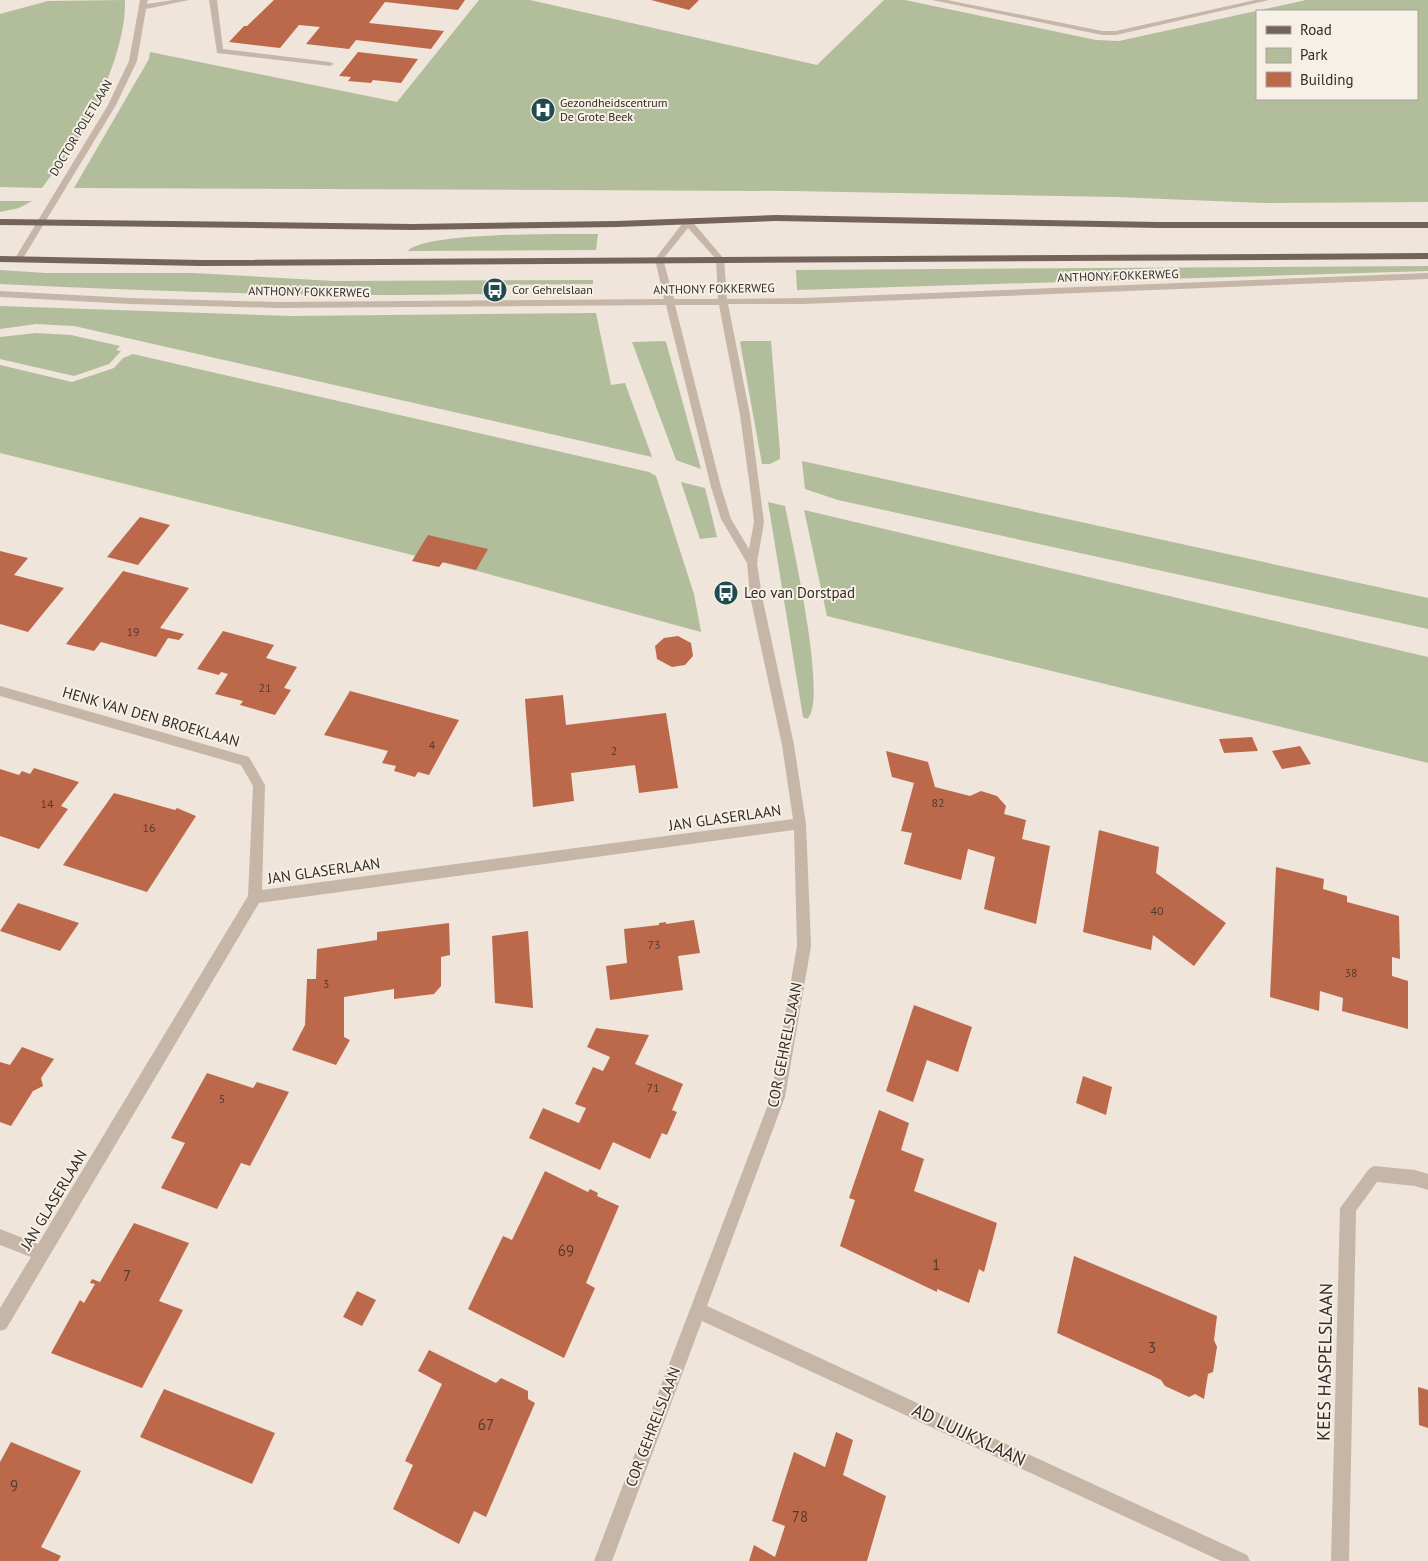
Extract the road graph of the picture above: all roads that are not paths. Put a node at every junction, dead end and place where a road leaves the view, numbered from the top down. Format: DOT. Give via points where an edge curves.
graph roads {
  1 [pos="185,0"];
  2 [pos="213,0"];
  3 [pos="936,0"];
  4 [pos="1264,0"];
  5 [pos="144,3"];
  6 [pos="330,64"];
  7 [pos="0,222"];
  8 [pos="688,222"];
  9 [pos="40,224"];
  10 [pos="1428,225"];
  11 [pos="1428,256"];
  12 [pos="659,258"];
  13 [pos="0,259"];
  14 [pos="720,259"];
  15 [pos="18,260"];
  16 [pos="1428,276"];
  17 [pos="0,294"];
  18 [pos="669,302"];
  19 [pos="723,302"];
  20 [pos="752,563"];
  21 [pos="0,691"];
  22 [pos="800,824"];
  23 [pos="255,897"];
  24 [pos="1428,1182"];
  25 [pos="0,1237"];
  26 [pos="41,1253"];
  27 [pos="697,1310"];
  28 [pos="0,1323"];
  29 [pos="603,1561"];
  30 [pos="1241,1561"];
  31 [pos="1340,1561"];
  1 -- 5 [label="street"];
  2 -- 6 [label="street" via="220,51"];
  3 -- 4 [label="street" via="1102,33 1116,33"];
  5 -- 9 [label="street, DOCTOR POLETLAAN" via="133,61 112,105"];
  7 -- 9 [label="main road"];
  8 -- 9 [label="main road" via="412,226"];
  8 -- 10 [label="main road" via="776,218 1159,225"];
  8 -- 12 [label="street"];
  8 -- 14 [label="street"];
  9 -- 15 [label="street, DOCTOR POLETLAAN"];
  11 -- 14 [label="main road, ANTHONY FOKKERWEG"];
  12 -- 14 [label="main road, ANTHONY FOKKERWEG"];
  12 -- 15 [label="main road, ANTHONY FOKKERWEG" via="210,263"];
  12 -- 18 [label="street, COR GEHRELSLAAN"];
  13 -- 15 [label="main road, ANTHONY FOKKERWEG"];
  14 -- 19 [label="street, COR GEHRELSLAAN"];
  16 -- 19 [label="street, ANTHONY FOKKERWEG"];
  17 -- 18 [label="street, ANTHONY FOKKERWEG" via="277,305"];
  18 -- 19 [label="street, ANTHONY FOKKERWEG"];
  18 -- 20 [label="street, COR GEHRELSLAAN" via="726,519"];
  19 -- 20 [label="street, COR GEHRELSLAAN" via="745,415 759,522"];
  20 -- 22 [label="street, COR GEHRELSLAAN"];
  21 -- 23 [label="street, HENK VAN DEN BROEKLAAN" via="245,761 259,785"];
  22 -- 23 [label="street, JAN GLASERLAAN"];
  22 -- 27 [label="street, COR GEHRELSLAAN" via="804,946 778,1098"];
  23 -- 26 [label="street, JAN GLASERLAAN"];
  24 -- 31 [label="street, KEES HASPELSLAAN" via="1374,1174 1348,1208"];
  25 -- 26 [label="street"];
  26 -- 28 [label="street, JAN GLASERLAAN"];
  27 -- 29 [label="street, COR GEHRELSLAAN"];
  27 -- 30 [label="street, AD LUIJKXLAAN"];
}
